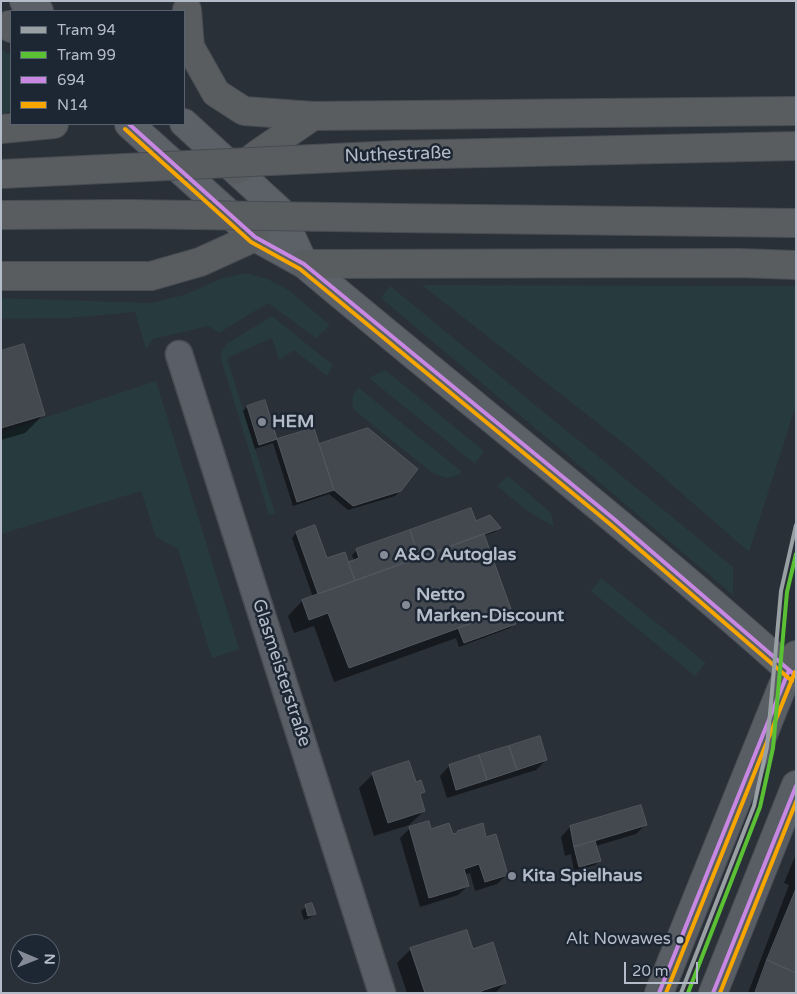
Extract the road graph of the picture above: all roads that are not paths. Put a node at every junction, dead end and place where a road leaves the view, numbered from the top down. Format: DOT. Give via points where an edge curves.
graph roads {
  1 [pos="24,1"];
  2 [pos="188,9"];
  3 [pos="38,10"];
  4 [pos="796,110"];
  5 [pos="314,116"];
  6 [pos="185,124"];
  7 [pos="43,125"];
  8 [pos="130,125"];
  9 [pos="1,129"];
  10 [pos="796,146"];
  11 [pos="236,171"];
  12 [pos="1,174"];
  13 [pos="279,210"];
  14 [pos="1,216"];
  15 [pos="796,223"];
  16 [pos="255,237"];
  17 [pos="304,264"];
  18 [pos="796,265"];
  19 [pos="1,276"];
  20 [pos="179,354"];
  21 [pos="793,667"];
  22 [pos="796,785"];
  23 [pos="382,993"];
  24 [pos="659,993"];
  25 [pos="713,993"];
  1 -- 3 [label="main road"];
  2 -- 5 [label="highway" via="190,47 216,93 244,111"];
  4 -- 5 [label="highway"];
  5 -- 11 [label="highway"];
  6 -- 11 [label="main road"];
  7 -- 9 [label="highway"];
  8 -- 16 [label="main road"];
  10 -- 12 [label="highway, Nuthestraße, bridge" via="396,155"];
  11 -- 13 [label="main road"];
  13 -- 16 [label="main road"];
  13 -- 17 [label="main road"];
  14 -- 15 [label="highway, bridge" via="127,214"];
  16 -- 17 [label="main road"];
  16 -- 19 [label="highway" via="200,262 151,276"];
  17 -- 18 [label="highway"];
  17 -- 21 [label="main road"];
  20 -- 23 [label="street, Glasmeisterstraße"];
  21 -- 24 [label="street"];
  22 -- 25 [label="street"];
}
